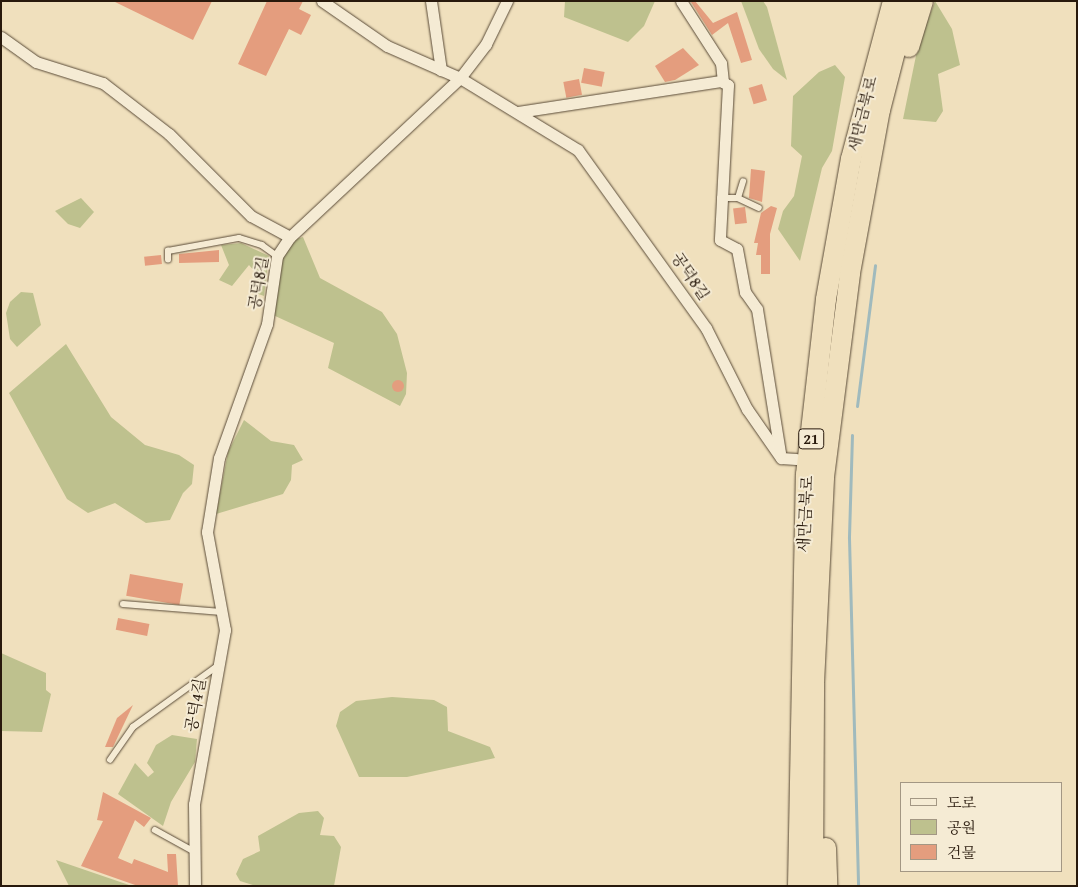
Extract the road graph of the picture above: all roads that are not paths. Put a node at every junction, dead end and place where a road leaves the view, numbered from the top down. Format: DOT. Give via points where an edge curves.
graph roads {
  1 [pos="322,1"];
  2 [pos="431,1"];
  3 [pos="508,1"];
  4 [pos="681,1"];
  5 [pos="884,1"];
  6 [pos="893,1"];
  7 [pos="908,1"];
  8 [pos="923,1"];
  9 [pos="1,37"];
  10 [pos="878,47"];
  11 [pos="441,70"];
  12 [pos="460,78"];
  13 [pos="723,82"];
  14 [pos="518,112"];
  15 [pos="870,168"];
  16 [pos="743,182"];
  17 [pos="720,198"];
  18 [pos="738,198"];
  19 [pos="759,208"];
  20 [pos="290,237"];
  21 [pos="277,256"];
  22 [pos="168,260"];
  23 [pos="781,458"];
  24 [pos="796,459"];
  25 [pos="207,532"];
  26 [pos="124,604"];
  27 [pos="222,612"];
  28 [pos="219,665"];
  29 [pos="807,683"];
  30 [pos="110,760"];
  31 [pos="156,830"];
  32 [pos="193,851"];
  33 [pos="195,886"];
  34 [pos="784,886"];
  35 [pos="798,886"];
  36 [pos="813,886"];
  37 [pos="827,886"];
  1 -- 11 [label="street, 공덕8길" via="387,46"];
  2 -- 11 [label="street"];
  3 -- 12 [label="street, 공덕8길" via="486,44"];
  4 -- 13 [label="street" via="721,63"];
  5 -- 10 [label="highway"];
  6 -- 10 [label="highway, 새만금북로 / 21"];
  7 -- 15 [label="highway, 새만금북로 / 21"];
  8 -- 15 [label="highway"];
  9 -- 20 [label="street" via="36,62 103,83 170,134 251,216"];
  10 -- 29 [label="highway, 새만금북로 / 21" via="851,159 826,299 806,475"];
  11 -- 12 [label="street, 공덕8길"];
  12 -- 14 [label="street, 공덕8길"];
  12 -- 20 [label="street, 공덕8길"];
  13 -- 14 [label="street"];
  13 -- 17 [label="street" via="728,86"];
  14 -- 23 [label="street, 공덕8길" via="578,150 706,328 747,409"];
  15 -- 29 [label="highway, 새만금북로 / 21" via="850,273 824,477"];
  16 -- 18 [label="lane"];
  17 -- 18 [label="lane"];
  17 -- 23 [label="street" via="720,240 737,249 745,292 756,309"];
  18 -- 19 [label="lane"];
  20 -- 21 [label="street, 공덕8길"];
  21 -- 22 [label="lane" via="262,245 239,238 168,251"];
  21 -- 25 [label="street, 공덕8길" via="267,324 219,458"];
  23 -- 24 [label="street"];
  25 -- 27 [label="street, 공덕4길"];
  26 -- 27 [label="lane"];
  27 -- 28 [label="street, 공덕4길" via="225,630"];
  28 -- 30 [label="lane" via="133,727"];
  28 -- 32 [label="street, 공덕4길" via="194,804"];
  29 -- 34 [label="highway"];
  29 -- 35 [label="highway, 새만금북로 / 21"];
  29 -- 36 [label="highway, 새만금북로 / 21"];
  29 -- 37 [label="highway"];
  31 -- 32 [label="lane"];
  32 -- 33 [label="street, 공덕4길"];
}
